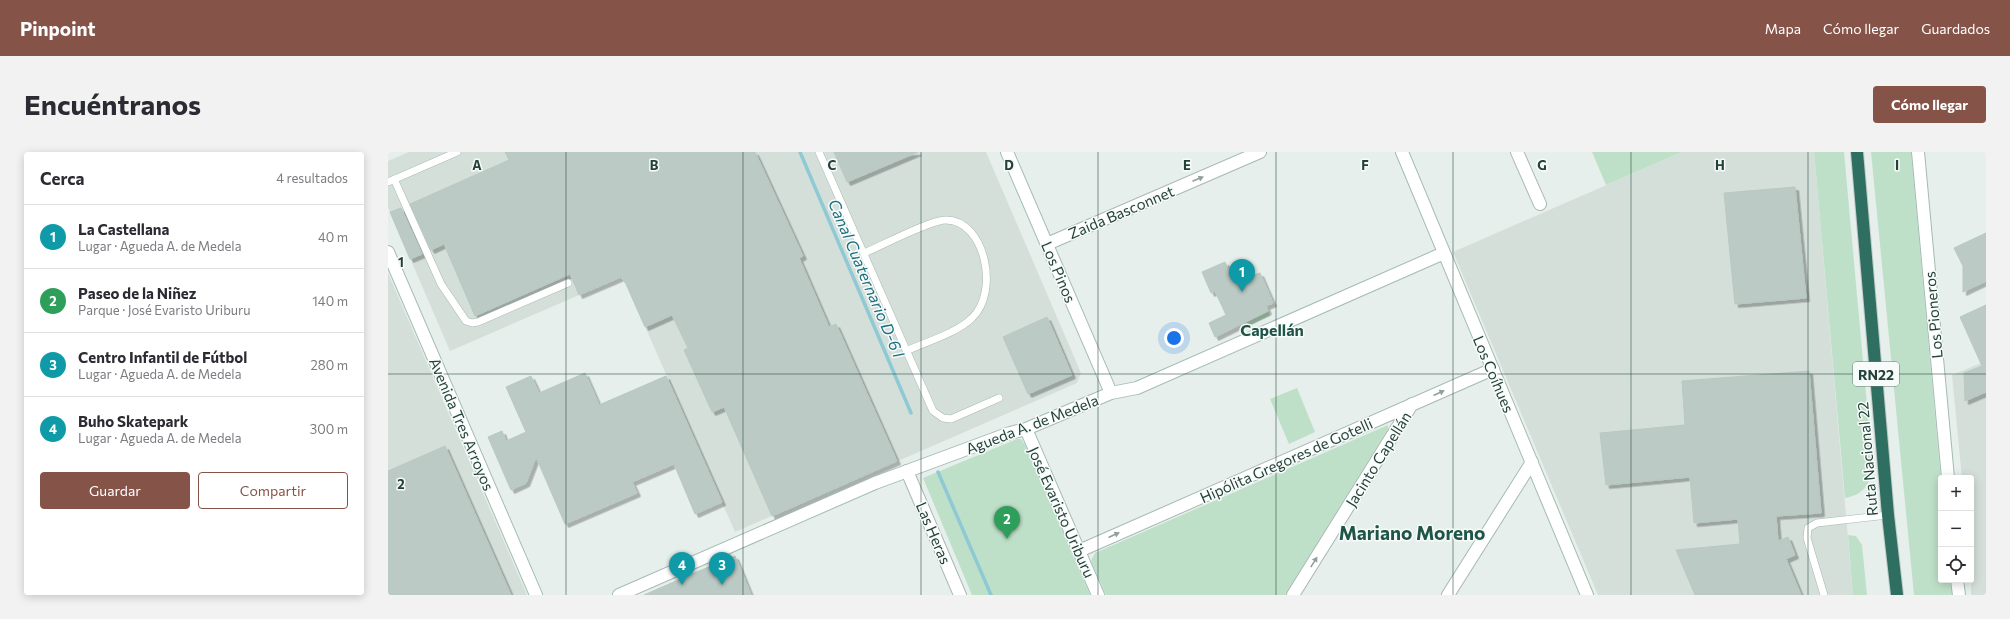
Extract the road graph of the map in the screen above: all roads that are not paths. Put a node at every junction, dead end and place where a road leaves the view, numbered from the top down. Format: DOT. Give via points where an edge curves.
graph roads {
  1 [pos="457,152"];
  2 [pos="820,152"];
  3 [pos="1007,152"];
  4 [pos="1402,152"];
  5 [pos="1517,152"];
  6 [pos="1858,152"];
  7 [pos="1918,152"];
  8 [pos="1258,153"];
  9 [pos="391,181"];
  10 [pos="1540,204"];
  11 [pos="1047,244"];
  12 [pos="388,252"];
  13 [pos="864,253"];
  14 [pos="1444,253"];
  15 [pos="568,283"];
  16 [pos="906,351"];
  17 [pos="1493,369"];
  18 [pos="1111,393"];
  19 [pos="999,398"];
  20 [pos="1412,404"];
  21 [pos="1026,429"];
  22 [pos="1532,462"];
  23 [pos="907,471"];
  24 [pos="1948,475"];
  25 [pos="1888,515"];
  26 [pos="1079,551"];
  27 [pos="1957,583"];
  28 [pos="536,595"];
  29 [pos="619,595"];
  30 [pos="960,595"];
  31 [pos="1098,595"];
  32 [pos="1293,595"];
  33 [pos="1448,595"];
  34 [pos="1587,595"];
  35 [pos="1824,595"];
  36 [pos="1896,595"];
  37 [pos="1959,595"];
  1 -- 9 [label="lane"];
  2 -- 13 [label="lane"];
  3 -- 11 [label="street, Los Pinos"];
  4 -- 14 [label="street, Los Coíhues"];
  5 -- 10 [label="street"];
  6 -- 25 [label="highway, Ruta Nacional 22 / RN22"];
  7 -- 24 [label="street, Los Pioneros"];
  11 -- 8 [label="street, Zaida Basconnet, one-way"];
  9 -- 15 [label="lane" via="441,284 466,322 478,322"];
  11 -- 18 [label="street, Los Pinos"];
  12 -- 28 [label="street, Avenida Tres Arroyos"];
  13 -- 16 [label="lane"];
  13 -- 16 [label="lane" via="930,223 946,220 962,225 979,246 986,265 987,285 977,312 960,327"];
  14 -- 17 [label="street, Los Coíhues"];
  14 -- 18 [label="street, Agueda A. de Medela" via="1137,388"];
  16 -- 19 [label="lane" via="931,406 939,416 955,418"];
  20 -- 17 [label="street, Hipólita Gregores de Gotelli, one-way"];
  17 -- 22 [label="street, Los Coíhues"];
  18 -- 21 [label="street, Agueda A. de Medela"];
  26 -- 20 [label="street, Hipólita Gregores de Gotelli, one-way"];
  32 -- 20 [label="street, Jacinto Capellán, one-way"];
  21 -- 23 [label="street, Agueda A. de Medela"];
  21 -- 26 [label="street, José Evaristo Uriburu"];
  22 -- 33 [label="street"];
  22 -- 34 [label="street, Los Coíhues"];
  23 -- 29 [label="street, Agueda A. de Medela"];
  23 -- 30 [label="street, Las Heras"];
  25 -- 35 [label="lane" via="1817,523 1808,528 1807,538"];
  25 -- 36 [label="highway, Ruta Nacional 22 / RN22"];
  26 -- 31 [label="street, José Evaristo Uriburu"];
  27 -- 37 [label="street"];
}
